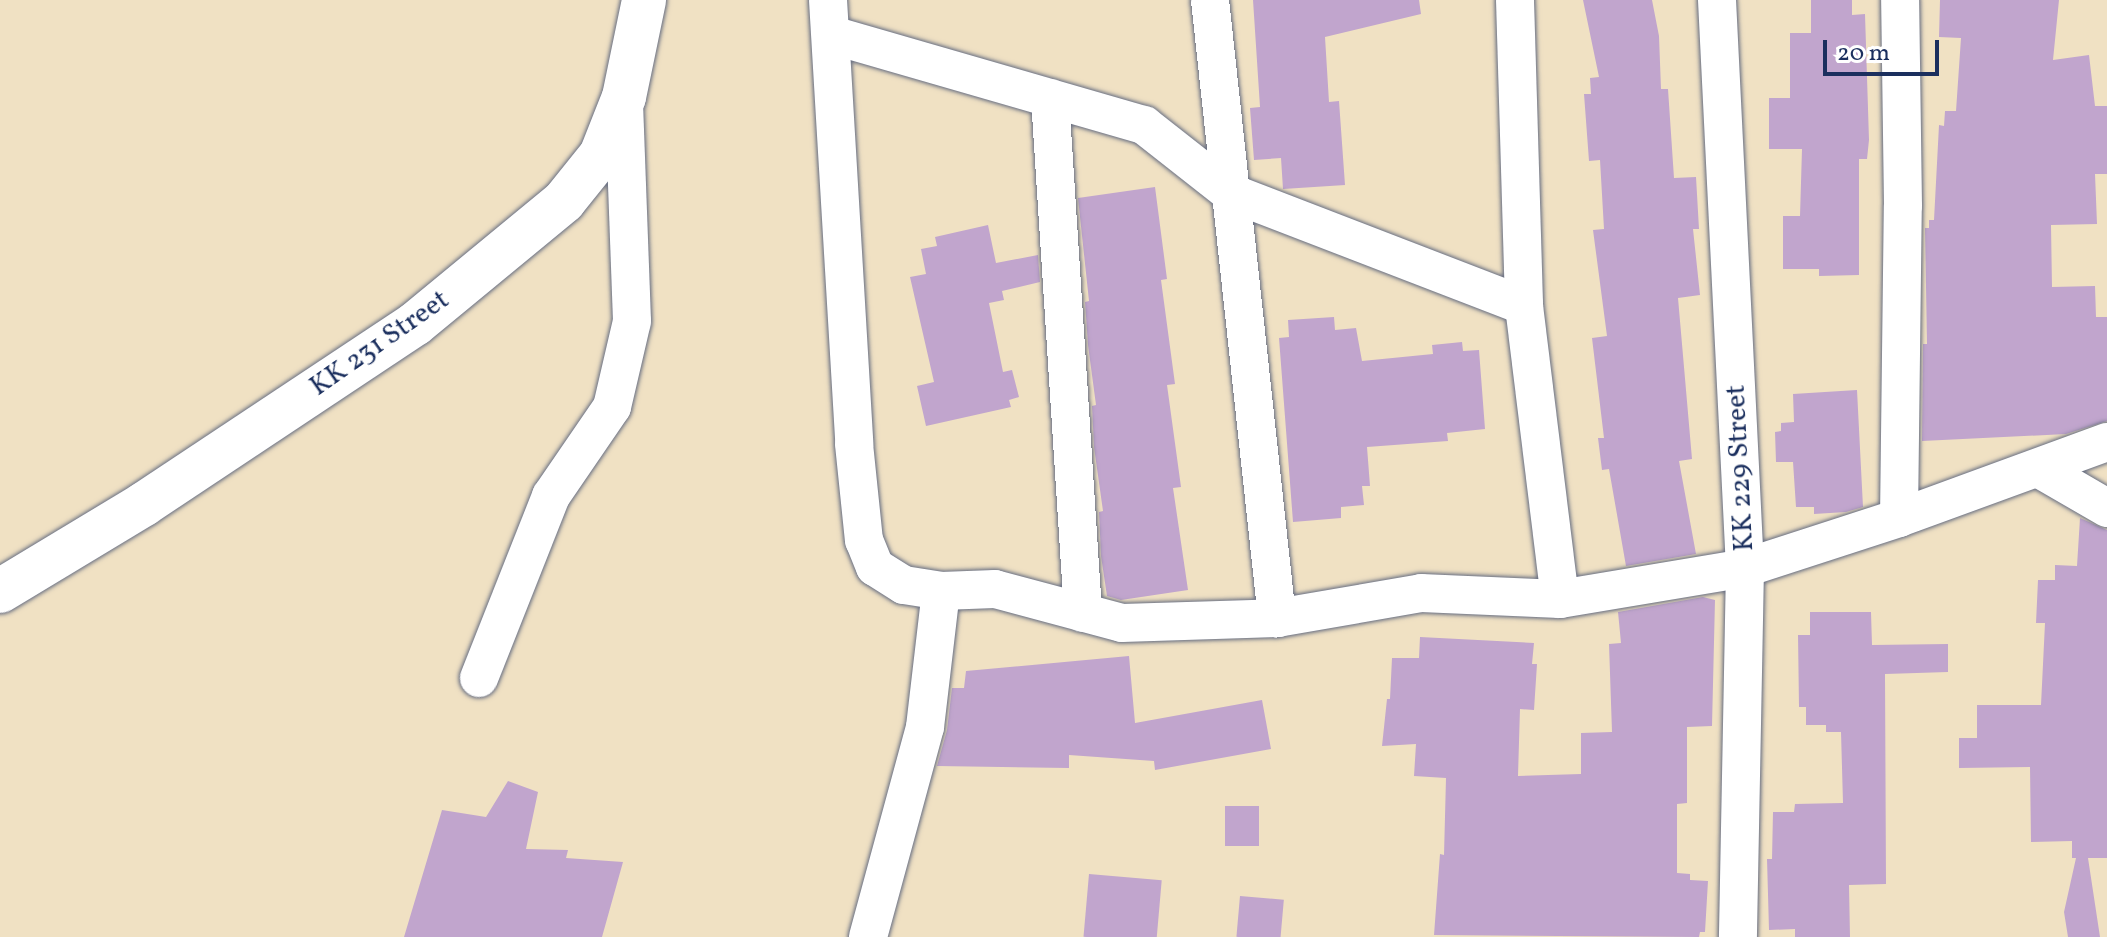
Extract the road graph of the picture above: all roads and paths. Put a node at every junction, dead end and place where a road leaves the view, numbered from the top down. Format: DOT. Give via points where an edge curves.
graph roads {
  1 [pos="644,0"];
  2 [pos="1210,0"];
  3 [pos="1515,0"];
  4 [pos="1717,0"];
  5 [pos="1900,0"];
  6 [pos="830,17"];
  7 [pos="624,97"];
  8 [pos="1050,98"];
  9 [pos="1229,192"];
  10 [pos="1524,306"];
  11 [pos="2107,442"];
  12 [pos="2038,468"];
  13 [pos="2107,508"];
  14 [pos="1899,518"];
  15 [pos="1745,568"];
  16 [pos="0,591"];
  17 [pos="941,591"];
  18 [pos="1560,599"];
  19 [pos="1083,613"];
  20 [pos="1277,618"];
  21 [pos="479,678"];
  22 [pos="868,937"];
  23 [pos="1738,937"];
  1 -- 7 [label="main road, KK 231 Street"];
  2 -- 9 [label="street"];
  3 -- 10 [label="street"];
  4 -- 15 [label="street, KK 229 Street"];
  5 -- 14 [label="street"];
  6 -- 8 [label="street"];
  6 -- 17 [label="street" via="864,540 875,567 904,585"];
  7 -- 16 [label="main road, KK 231 Street" via="601,155 564,201 415,324 144,504"];
  7 -- 21 [label="street" via="632,321 612,407 551,496"];
  8 -- 9 [label="street" via="1144,125"];
  8 -- 19 [label="street"];
  9 -- 10 [label="street"];
  9 -- 20 [label="street"];
  10 -- 18 [label="street"];
  11 -- 12 [label="street"];
  12 -- 13 [label="street"];
  12 -- 14 [label="street"];
  14 -- 15 [label="street"];
  15 -- 18 [label="street"];
  15 -- 23 [label="street, KK 229 Street"];
  17 -- 19 [label="street" via="995,589"];
  17 -- 22 [label="street" via="925,727"];
  18 -- 20 [label="street" via="1421,593"];
  19 -- 20 [label="street" via="1122,623"];
}
